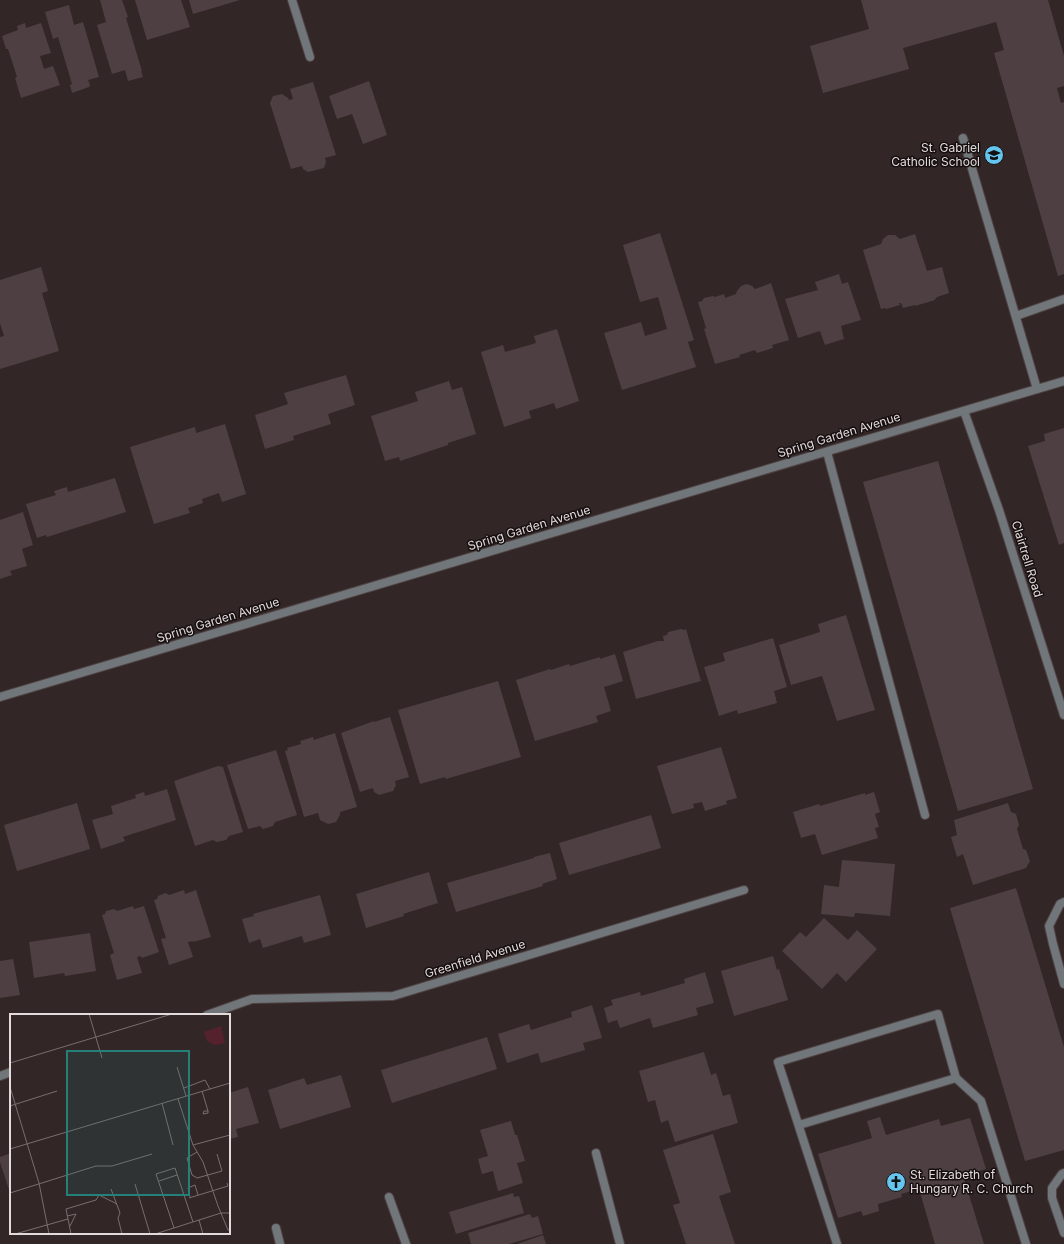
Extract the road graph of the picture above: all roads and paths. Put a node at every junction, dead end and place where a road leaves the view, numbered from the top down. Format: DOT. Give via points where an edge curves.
graph roads {
  1 [pos="292,0"];
  2 [pos="310,57"];
  3 [pos="963,138"];
  4 [pos="1064,299"];
  5 [pos="1016,316"];
  6 [pos="1064,381"];
  7 [pos="1037,389"];
  8 [pos="964,411"];
  9 [pos="827,452"];
  10 [pos="0,697"];
  11 [pos="1064,715"];
  12 [pos="925,814"];
  13 [pos="744,890"];
  14 [pos="1064,902"];
  15 [pos="1064,984"];
  16 [pos="210,1014"];
  17 [pos="10,1072"];
  18 [pos="0,1076"];
  19 [pos="956,1078"];
  20 [pos="799,1125"];
  21 [pos="596,1153"];
  22 [pos="1064,1173"];
  23 [pos="389,1197"];
  24 [pos="276,1228"];
  25 [pos="1064,1233"];
  26 [pos="280,1244"];
  27 [pos="406,1244"];
  28 [pos="620,1244"];
  29 [pos="836,1244"];
  30 [pos="1026,1244"];
  1 -- 2 [label="street"];
  3 -- 5 [label="street"];
  4 -- 5 [label="street"];
  5 -- 7 [label="street"];
  6 -- 7 [label="street, Spring Garden Avenue"];
  7 -- 8 [label="street, Spring Garden Avenue"];
  8 -- 9 [label="street, Spring Garden Avenue"];
  8 -- 11 [label="street, Clairtrell Road" via="999,510"];
  9 -- 10 [label="street, Spring Garden Avenue"];
  9 -- 12 [label="street"];
  13 -- 16 [label="street, Greenfield Avenue" via="393,996 252,999"];
  14 -- 15 [label="street" via="1060,904 1049,926"];
  17 -- 18 [label="street"];
  19 -- 20 [label="street"];
  19 -- 20 [label="street" via="938,1014 778,1062"];
  19 -- 30 [label="street" via="981,1101"];
  20 -- 29 [label="street"];
  21 -- 28 [label="street"];
  22 -- 25 [label="street" via="1052,1188 1052,1198"];
  23 -- 27 [label="street"];
  24 -- 26 [label="street"];
}
